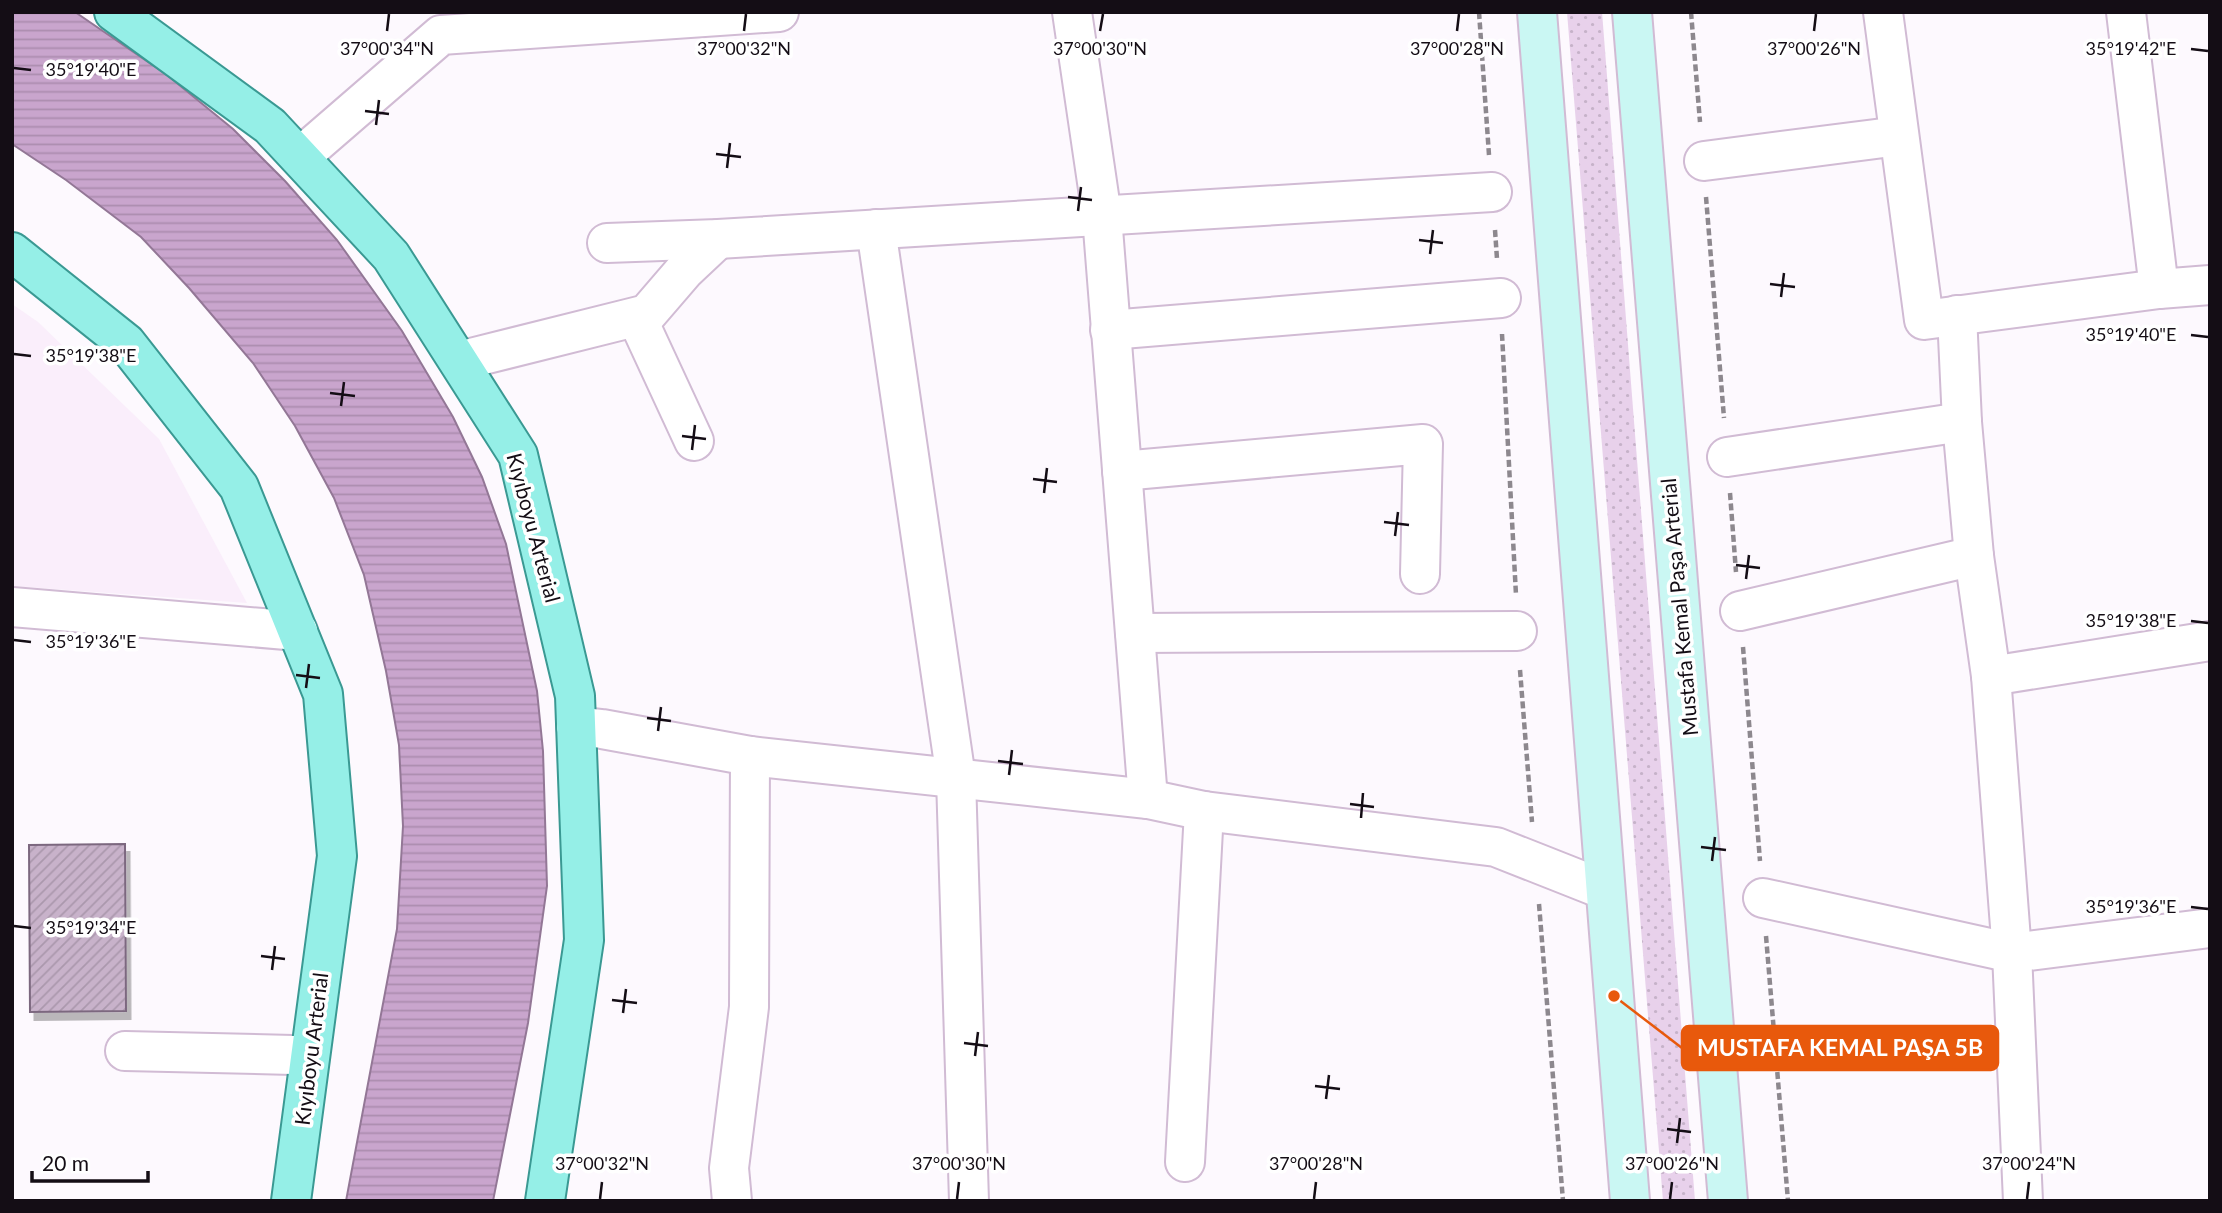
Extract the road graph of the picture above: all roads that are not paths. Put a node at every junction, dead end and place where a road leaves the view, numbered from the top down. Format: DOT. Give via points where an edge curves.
graph roads {
  1 [pos="114,12"];
  2 [pos="779,12"];
  3 [pos="1072,12"];
  4 [pos="1537,12"];
  5 [pos="1632,12"];
  6 [pos="1883,12"];
  7 [pos="2126,12"];
  8 [pos="434,24"];
  9 [pos="1899,136"];
  10 [pos="300,158"];
  11 [pos="1703,162"];
  12 [pos="1492,192"];
  13 [pos="1102,216"];
  14 [pos="876,229"];
  15 [pos="718,239"];
  16 [pos="607,243"];
  17 [pos="12,252"];
  18 [pos="2210,285"];
  19 [pos="2159,289"];
  20 [pos="1501,298"];
  21 [pos="1957,315"];
  22 [pos="636,318"];
  23 [pos="1110,330"];
  24 [pos="458,361"];
  25 [pos="1962,422"];
  26 [pos="694,441"];
  27 [pos="1727,457"];
  28 [pos="1122,471"];
  29 [pos="1974,556"];
  30 [pos="1420,573"];
  31 [pos="12,607"];
  32 [pos="1740,611"];
  33 [pos="298,631"];
  34 [pos="1517,631"];
  35 [pos="1135,633"];
  36 [pos="2210,641"];
  37 [pos="1991,676"];
  38 [pos="576,726"];
  39 [pos="750,756"];
  40 [pos="956,778"];
  41 [pos="1148,799"];
  42 [pos="1204,811"];
  43 [pos="1605,890"];
  44 [pos="1763,898"];
  45 [pos="2210,928"];
  46 [pos="2012,953"];
  47 [pos="125,1051"];
  48 [pos="293,1055"];
  49 [pos="1185,1162"];
  50 [pos="291,1201"];
  51 [pos="545,1201"];
  52 [pos="732,1201"];
  53 [pos="969,1201"];
  54 [pos="1630,1201"];
  55 [pos="1728,1201"];
  56 [pos="2023,1201"];
  1 -- 10 [label="main road, Kıyıboyu Arterial" via="271,125"];
  2 -- 8 [label="street"];
  3 -- 13 [label="street"];
  4 -- 43 [label="main road"];
  5 -- 55 [label="main road, Mustafa Kemal Paşa Arterial"];
  6 -- 9 [label="street"];
  7 -- 19 [label="street"];
  8 -- 10 [label="street"];
  9 -- 11 [label="street"];
  9 -- 21 [label="street" via="1924,320"];
  10 -- 24 [label="main road, Kıyıboyu Arterial" via="391,256"];
  12 -- 13 [label="street"];
  13 -- 14 [label="street"];
  13 -- 23 [label="street"];
  14 -- 15 [label="street"];
  14 -- 40 [label="street"];
  15 -- 16 [label="street"];
  15 -- 22 [label="street" via="647,314"];
  17 -- 33 [label="main road, Kıyıboyu Arterial" via="126,343 239,487"];
  18 -- 19 [label="street"];
  19 -- 21 [label="street"];
  20 -- 23 [label="street"];
  21 -- 25 [label="street"];
  22 -- 24 [label="street"];
  22 -- 26 [label="street"];
  23 -- 28 [label="street"];
  24 -- 38 [label="main road, Kıyıboyu Arterial" via="518,455 575,696"];
  25 -- 27 [label="street"];
  25 -- 29 [label="street"];
  28 -- 30 [label="street" via="1423,444"];
  28 -- 35 [label="street"];
  29 -- 32 [label="street"];
  29 -- 37 [label="street"];
  31 -- 33 [label="street"];
  33 -- 50 [label="main road, Kıyıboyu Arterial" via="323,694 337,856"];
  34 -- 35 [label="street"];
  35 -- 41 [label="street"];
  36 -- 37 [label="street"];
  37 -- 46 [label="street"];
  38 -- 39 [label="street"];
  38 -- 51 [label="main road, Kıyıboyu Arterial" via="584,940"];
  39 -- 40 [label="street"];
  39 -- 52 [label="street" via="749,1007 729,1168"];
  40 -- 41 [label="street"];
  40 -- 53 [label="street"];
  41 -- 42 [label="street"];
  42 -- 43 [label="street" via="1496,847"];
  42 -- 49 [label="street"];
  43 -- 54 [label="main road"];
  44 -- 46 [label="street"];
  45 -- 46 [label="street"];
  46 -- 56 [label="street"];
  47 -- 48 [label="street"];
}
